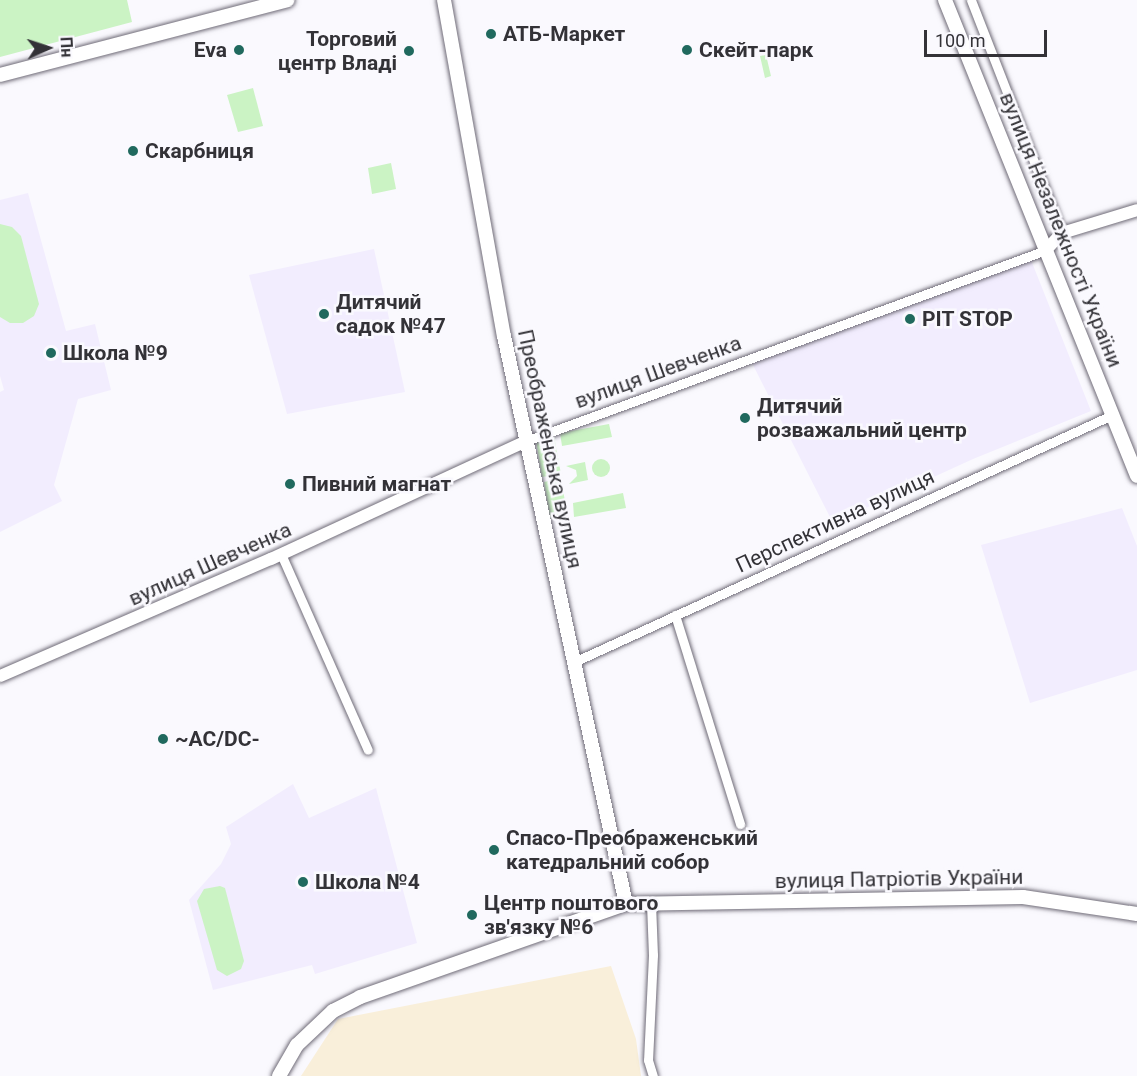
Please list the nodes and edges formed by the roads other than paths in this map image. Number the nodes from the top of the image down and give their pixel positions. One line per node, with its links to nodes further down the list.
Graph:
1 (287, 0): 5 (main road)
2 (444, 0): 10 (main road, Преображенська вулиця)
3 (945, 0): 8 (main road, вулиця Незалежності України)
4 (971, 0): 7 (street)
5 (0, 75)
6 (1137, 210): 7 (street, вулиця Шевченка)
7 (1062, 233): 8 (street, вулиця Шевченка)
8 (1046, 250): 9 (main road, вулиця Незалежності України); 10 (street, вулиця Шевченка)
9 (1112, 415): 11 (main road, вулиця Незалежності України); 13 (street, Перспективна вулиця)
10 (526, 441): 12 (street, вулиця Шевченка); 14 (main road, Преображенська вулиця)
11 (1137, 476)
12 (280, 554): 15 (street, вулиця Шевченка); 16 (street)
13 (675, 615): 14 (street, Перспективна вулиця); 17 (street)
14 (574, 662): 19 (main road, Преображенська вулиця)
15 (0, 676)
16 (368, 750)
17 (740, 824)
18 (651, 903): 19 (main road, вулиця Патріотів України); 20 (main road, вулиця Патріотів України); 22 (street)
19 (626, 904): 21 (main road, вулиця Патріотів України)
20 (1137, 914)
21 (279, 1076)
22 (653, 1076)

